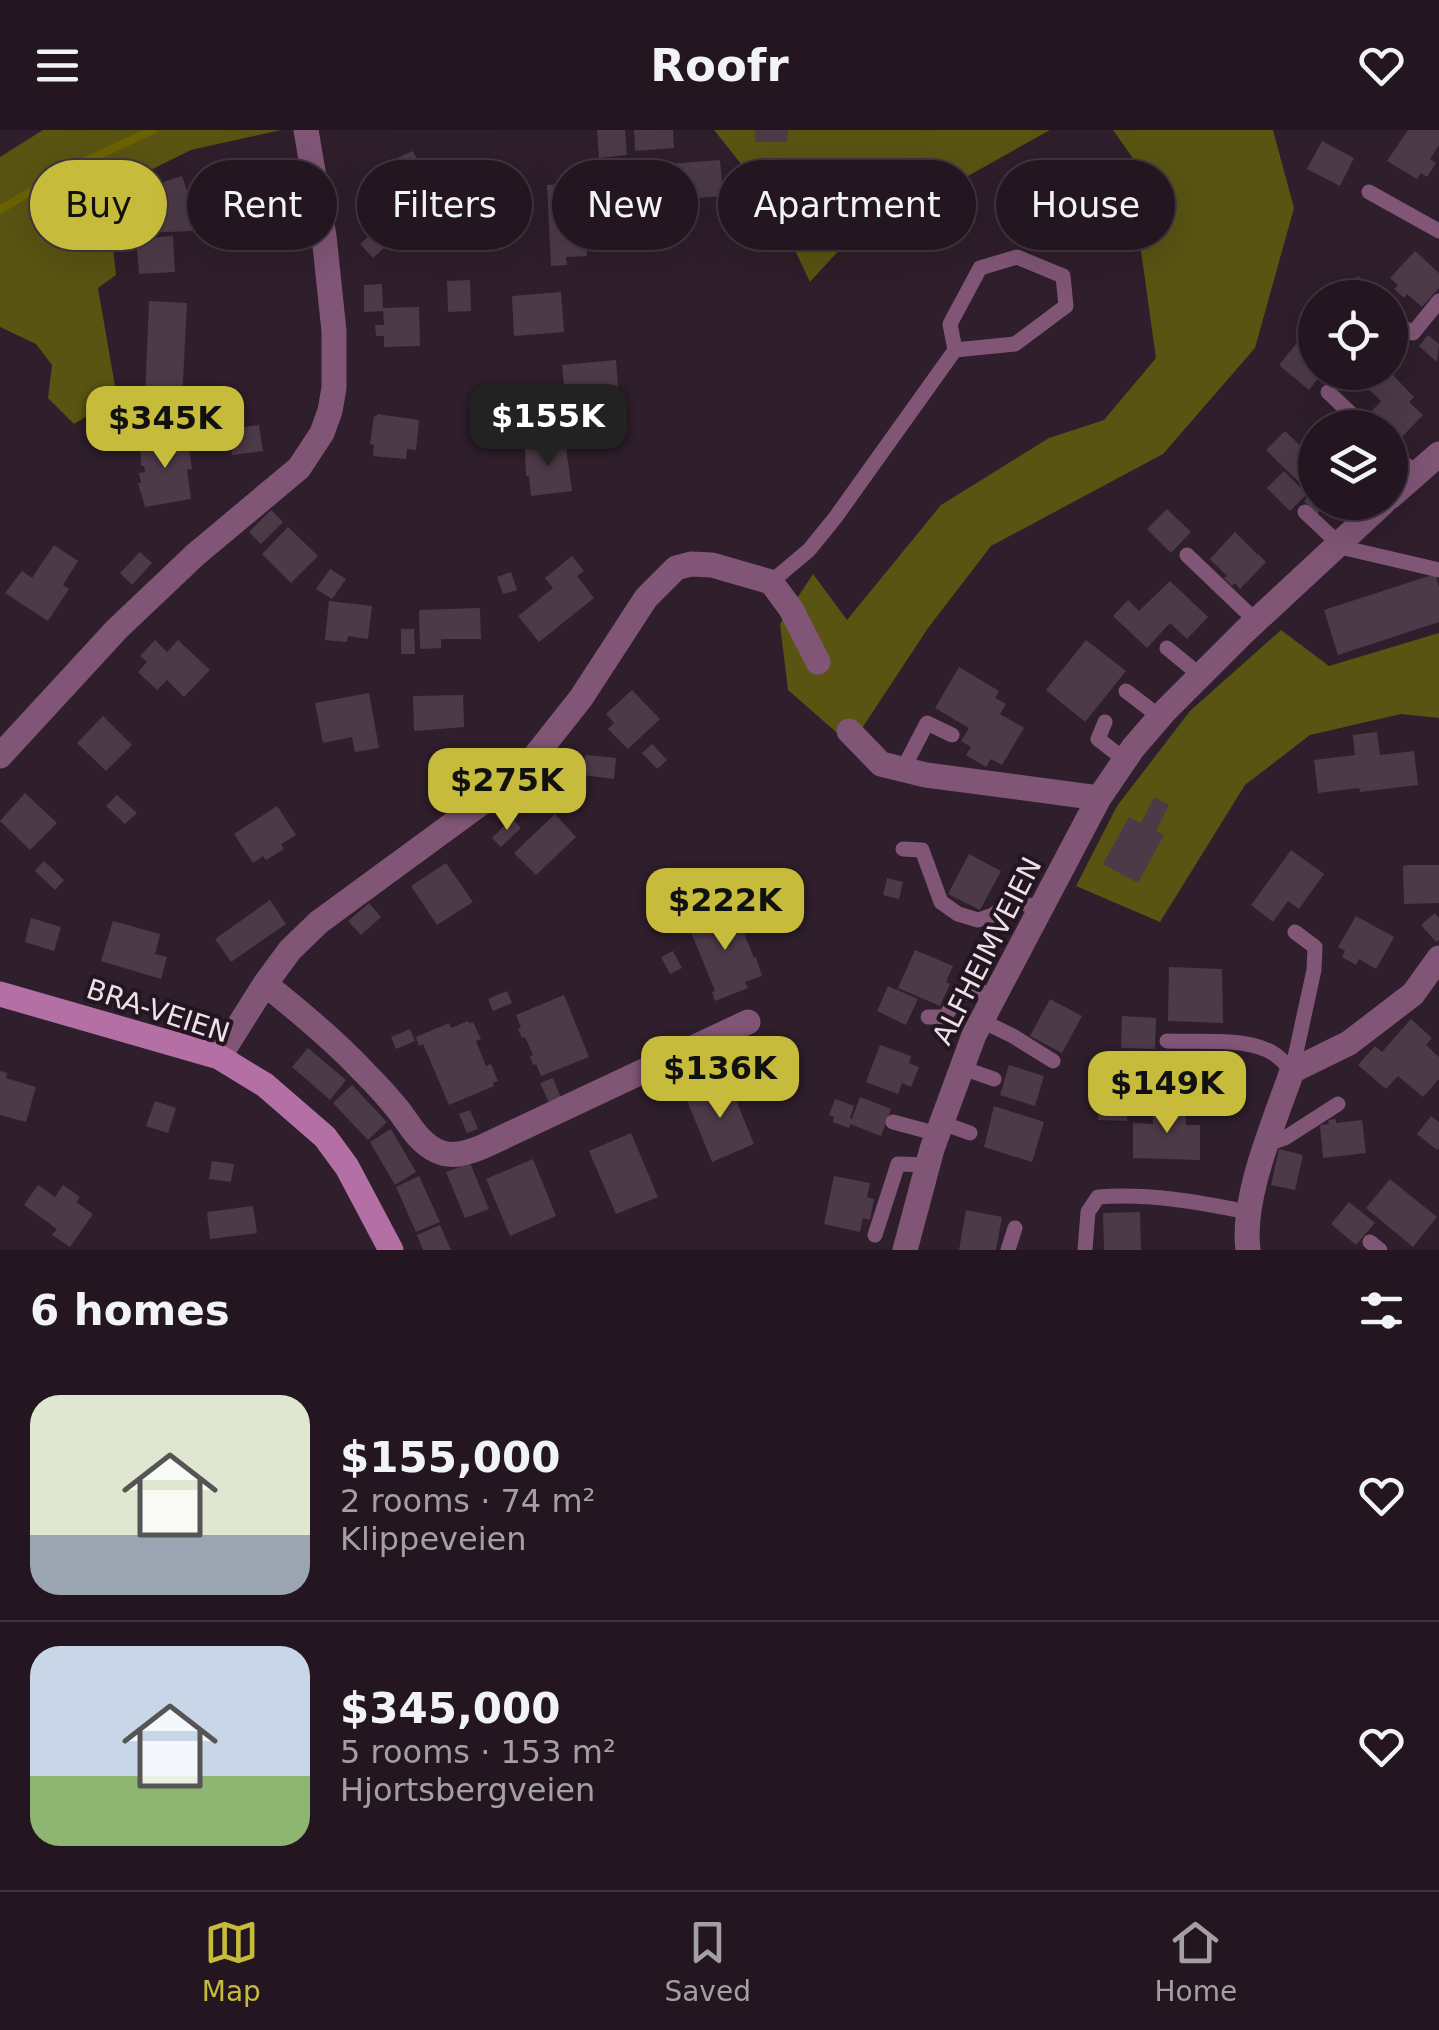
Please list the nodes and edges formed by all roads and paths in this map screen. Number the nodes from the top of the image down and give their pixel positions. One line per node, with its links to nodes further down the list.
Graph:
1 (306, 130): 29 (street)
2 (1369, 192): 3 (lane)
3 (1439, 230)
4 (1439, 301): 5 (lane)
5 (1408, 330)
6 (955, 350): 6 (lane); 18 (lane)
7 (1328, 392): 8 (lane)
8 (1347, 410)
9 (1439, 454): 11 (street)
10 (1408, 467): 11 (lane)
11 (1416, 474): 12 (street)
12 (1408, 481)
13 (1313, 520): 15 (lane)
14 (1364, 520): 15 (street, ALFHEIMVEIEN)
15 (1337, 544): 17 (lane); 19 (street, ALFHEIMVEIEN)
16 (1186, 555): 19 (lane)
17 (1439, 570)
18 (771, 582): 21 (street); 28 (street)
19 (1256, 621): 22 (street, ALFHEIMVEIEN)
20 (1168, 648): 22 (lane)
21 (818, 662)
22 (1201, 676): 24 (street, ALFHEIMVEIEN)
23 (1126, 690): 24 (lane)
24 (1160, 717): 30 (street, ALFHEIMVEIEN)
25 (1105, 722): 30 (lane)
26 (848, 730): 32 (street)
27 (952, 735): 32 (lane)
28 (542, 748): 31 (lane); 38 (street)
29 (0, 756)
30 (1125, 760): 33 (street, ALFHEIMVEIEN)
31 (578, 764)
32 (903, 770): 33 (street)
33 (1100, 798): 35 (street, ALFHEIMVEIEN)
34 (904, 849): 35 (lane)
35 (1041, 909): 40 (street, ALFHEIMVEIEN)
36 (1295, 932): 48 (lane)
37 (1439, 958): 48 (street)
38 (264, 984): 43 (street); 45 (street)
39 (0, 994): 45 (main road, BRA-VEIEN)
40 (994, 998): 41 (lane); 42 (street, ALFHEIMVEIEN)
41 (928, 1017)
42 (982, 1021): 46 (lane); 47 (street, ALFHEIMVEIEN)
43 (748, 1022)
44 (1167, 1041): 48 (lane)
45 (219, 1057): 59 (main road, BRA-VEIEN)
46 (1052, 1062)
47 (962, 1068): 49 (lane); 52 (street, ALFHEIMVEIEN)
48 (1292, 1071): 54 (street)
49 (994, 1079)
50 (1338, 1104): 54 (lane)
51 (893, 1122): 52 (lane)
52 (940, 1128): 53 (lane); 55 (street, ALFHEIMVEIEN)
53 (970, 1133)
54 (1267, 1144): 56 (street)
55 (928, 1165): 58 (lane); 60 (street, ALFHEIMVEIEN)
56 (1248, 1212): 62 (lane); 63 (street)
57 (1015, 1228): 61 (lane)
58 (875, 1235)
59 (391, 1250)
60 (904, 1250)
61 (1008, 1250)
62 (1085, 1250)
63 (1248, 1250)

